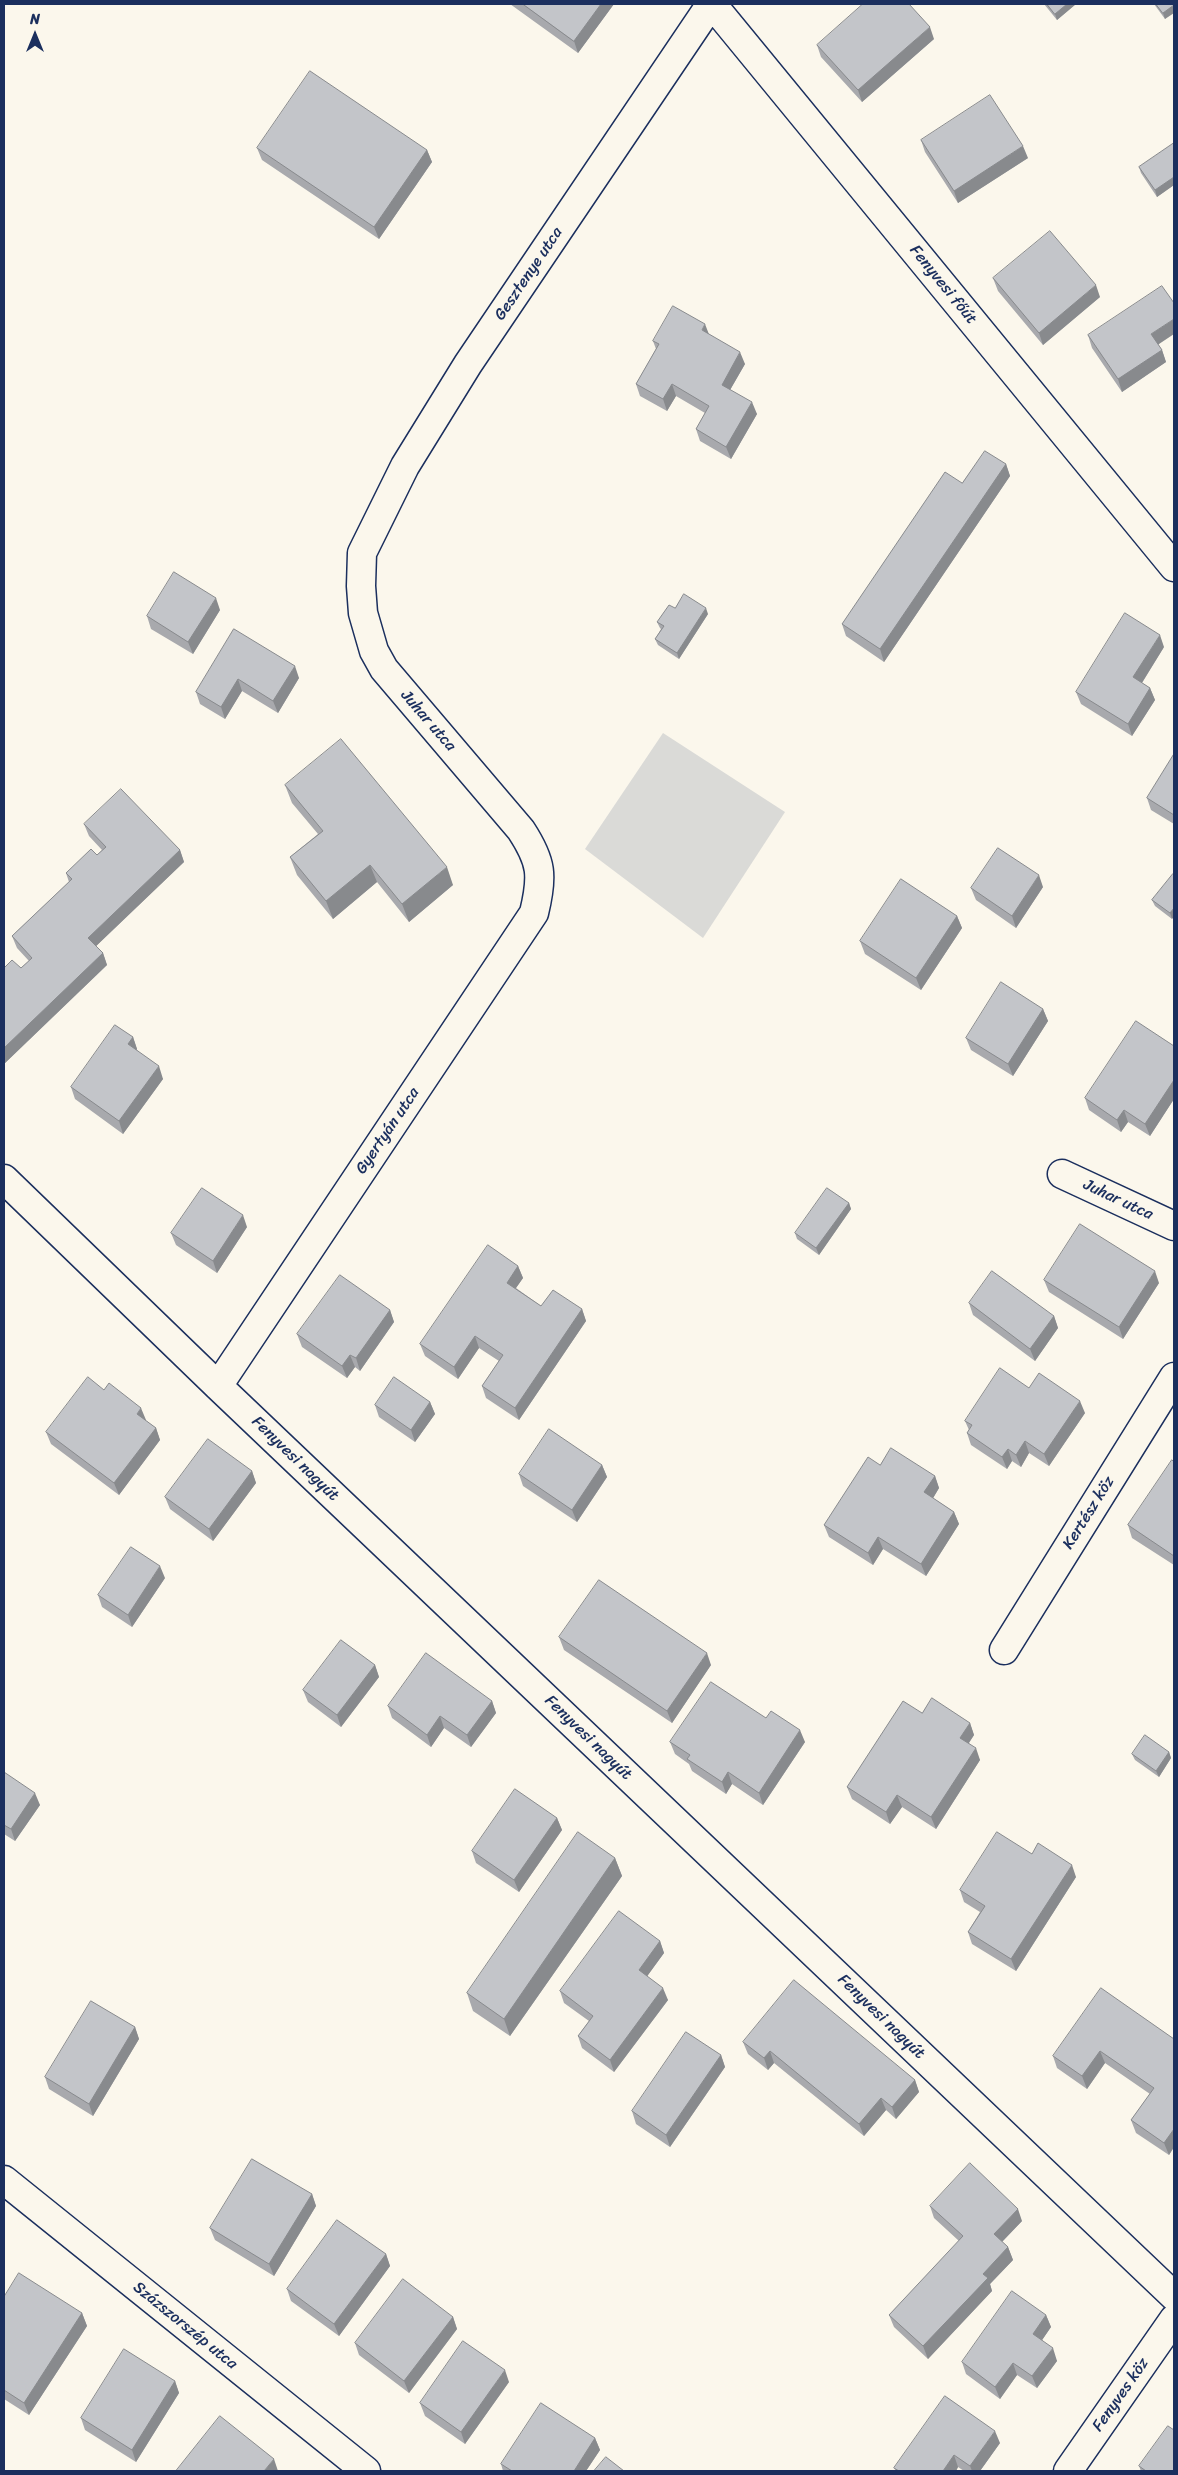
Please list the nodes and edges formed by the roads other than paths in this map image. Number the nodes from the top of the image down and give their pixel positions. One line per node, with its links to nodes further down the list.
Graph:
1 (711, 4): 2 (street, Gesztenye utca); 3 (street, Fenyvesi főút)
2 (362, 553): 4 (street, Juhar utca)
3 (1174, 567)
4 (540, 870): 9 (street, Gyertyán utca)
5 (1062, 1174): 7 (street, Juhar utca)
6 (4, 1179): 9 (street, Fenyvesi nagyút)
7 (1174, 1226)
8 (1174, 1377): 10 (street, Kertész köz)
9 (218, 1386): 12 (street, Fenyvesi nagyút)
10 (1004, 1650)
11 (4, 2180): 14 (street, Százszorszép utca)
12 (1174, 2296)
13 (1174, 2319): 15 (street, Fenyves köz)
14 (366, 2471)
15 (1068, 2471)

